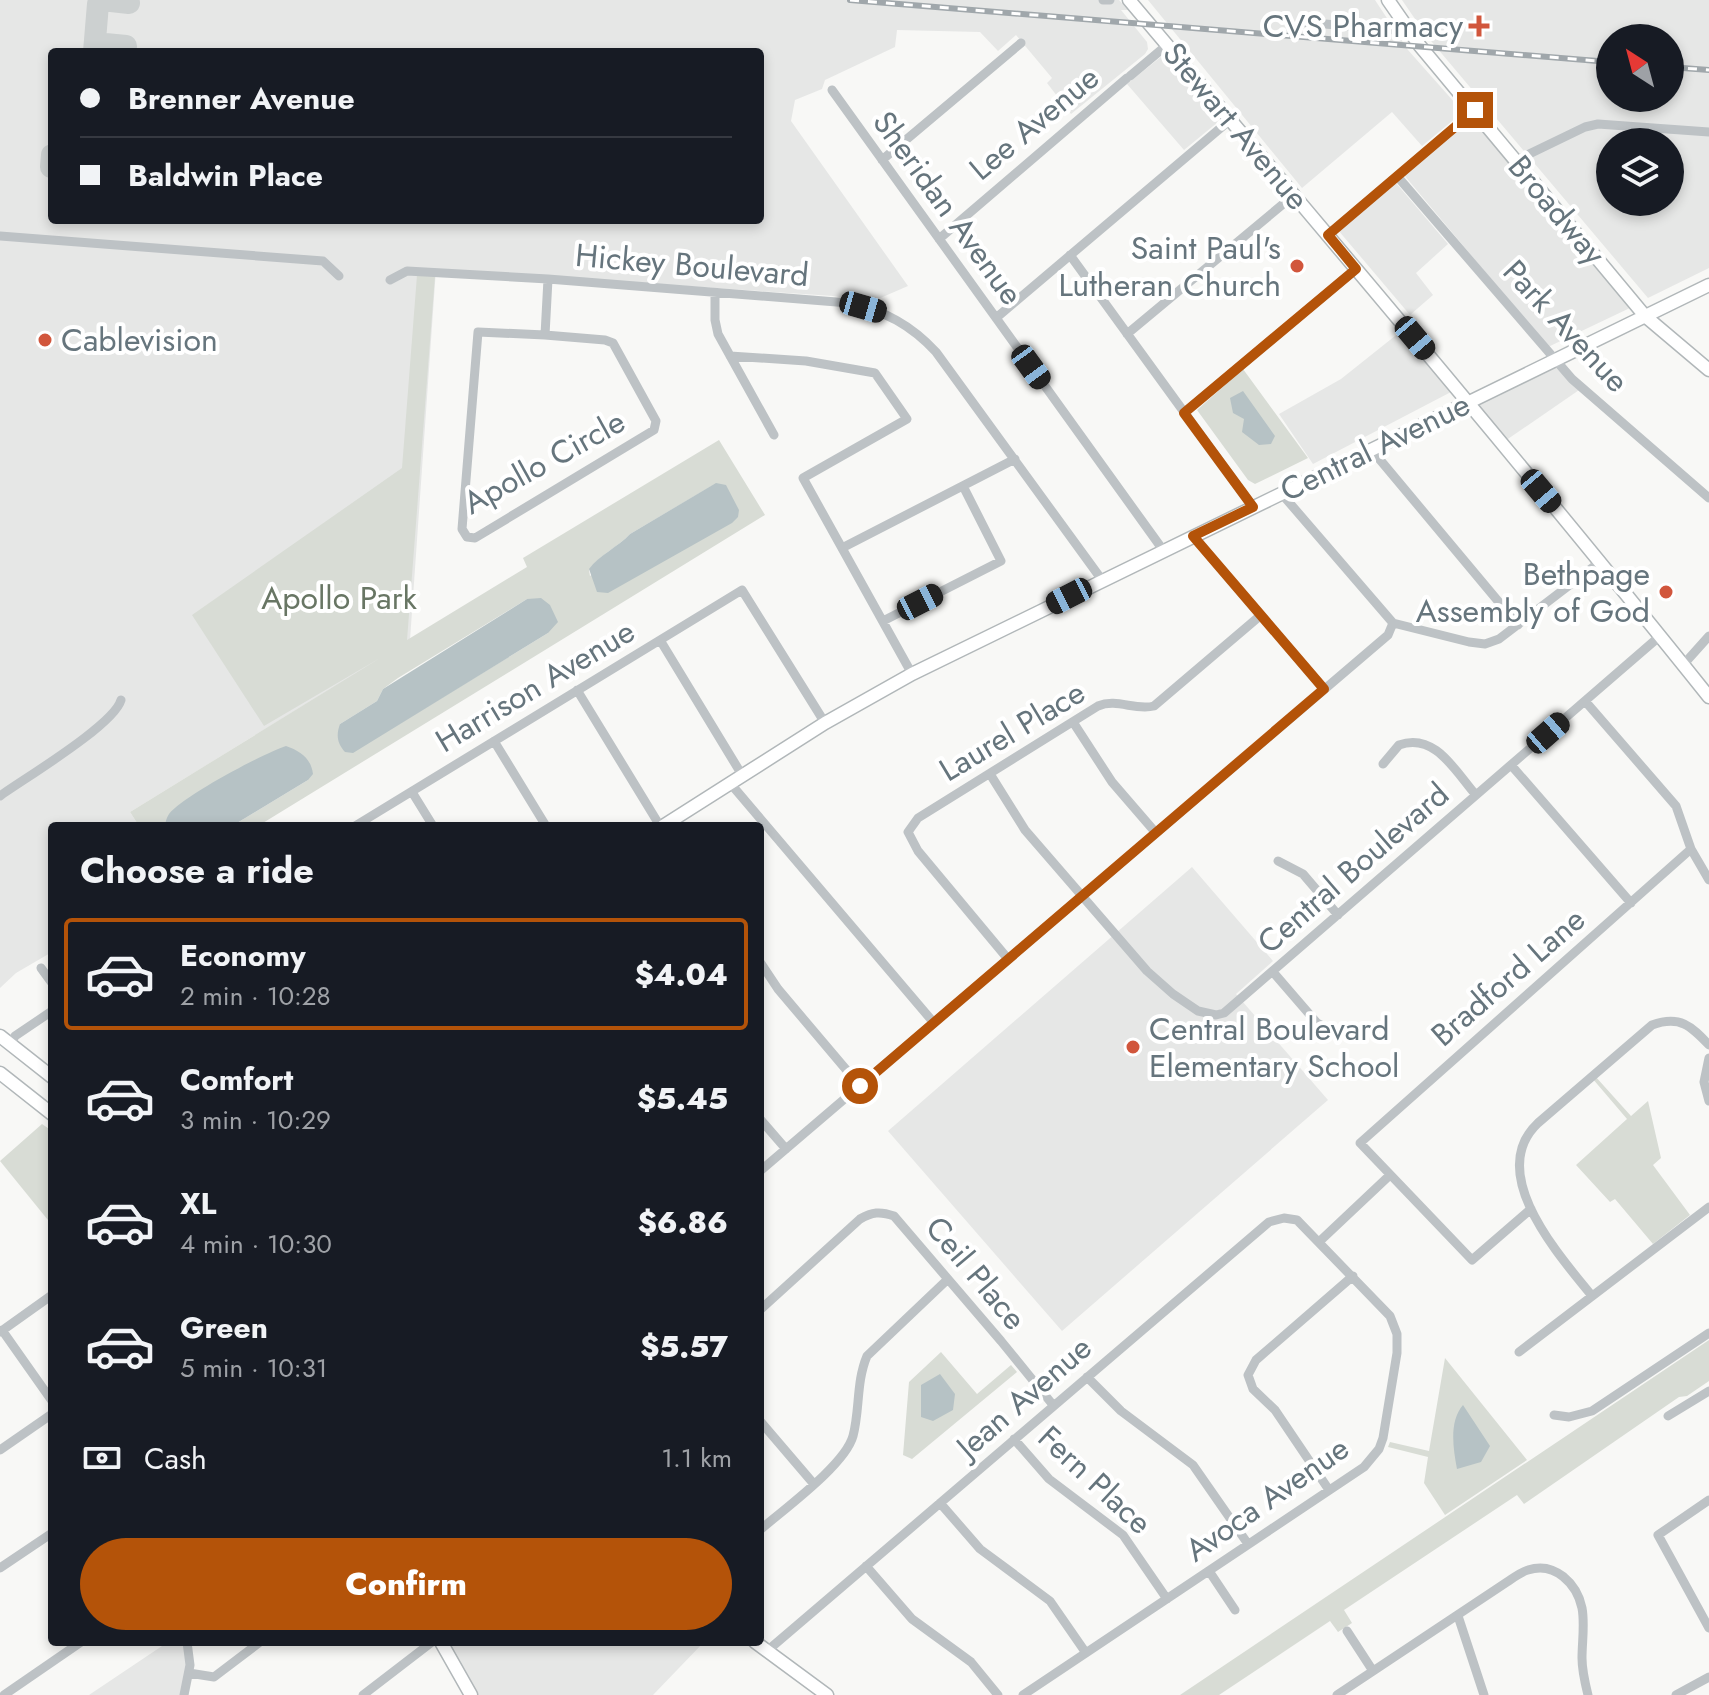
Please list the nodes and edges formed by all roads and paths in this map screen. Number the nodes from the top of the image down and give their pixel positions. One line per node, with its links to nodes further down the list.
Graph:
1 (1103, 0): 2 (street)
2 (1110, 0)
3 (1129, 0): 8 (main road, Stewart Avenue)
4 (1388, 0): 6 (main road, Broadway)
5 (1301, 22): 6 (street)
6 (1408, 31): 10 (main road, Broadway)
7 (1021, 43): 13 (street)
8 (1167, 45): 11 (main road, Stewart Avenue); 19 (street, Lee Avenue)
9 (832, 90): 13 (street, Sheridan Avenue)
10 (1475, 110): 14 (main road, Broadway); 15 (street)
11 (1230, 120): 16 (main road, Stewart Avenue); 20 (street)
12 (1709, 132): 14 (street)
13 (882, 160): 19 (street, Sheridan Avenue)
14 (1517, 160): 27 (main road, Broadway)
15 (1397, 176): 17 (street); 32 (street, Park Avenue)
16 (1294, 195): 17 (main road, Stewart Avenue); 29 (street)
17 (1328, 235): 21 (main road, Stewart Avenue)
18 (0, 236): 22 (street)
19 (939, 239): 28 (street, Sheridan Avenue)
20 (1070, 255): 28 (street); 29 (street)
21 (1356, 269): 34 (main road, Stewart Avenue); 35 (street)
22 (339, 276)
23 (548, 279): 24 (street, Hickey Boulevard); 26 (street, Hickey Boulevard); 30 (street)
24 (390, 280)
25 (1709, 285): 27 (main road, Central Avenue)
26 (715, 293): 31 (street); 38 (street, Hickey Boulevard)
27 (1645, 316): 32 (main road, Central Avenue); 33 (main road, Broadway)
28 (996, 318): 45 (street, Sheridan Avenue)
29 (1127, 334): 35 (street)
30 (545, 335): 30 (street, Apollo Circle)
31 (730, 356): 36 (street); 44 (street)
32 (1556, 359): 34 (main road, Central Avenue); 41 (street, Park Avenue)
33 (1709, 370)
34 (1468, 401): 37 (main road, Central Avenue); 46 (main road, Stewart Avenue)
35 (1184, 413): 42 (street)
36 (774, 435)
37 (1371, 449): 40 (main road, Central Avenue); 51 (street)
38 (1015, 459): 39 (street); 47 (street, Hickey Boulevard)
39 (963, 486): 44 (street); 49 (street)
40 (1281, 493): 42 (main road, Central Avenue); 50 (street)
41 (1709, 498)
42 (1253, 507): 43 (main road, Central Avenue)
43 (1193, 536): 45 (main road, Central Avenue); 48 (street)
44 (842, 548): 49 (street)
45 (1163, 550): 47 (main road, Central Avenue)
46 (1601, 561): 51 (street); 52 (main road, Stewart Avenue)
47 (1102, 580): 56 (main road, Central Avenue)
48 (1261, 615): 57 (street); 62 (street, Laurel Place)
49 (883, 621): 56 (street)
50 (1393, 623): 51 (street); 57 (street)
51 (1518, 625)
52 (1660, 636): 55 (main road, Stewart Avenue); 61 (street, Central Boulevard)
53 (1709, 636): 55 (street)
54 (660, 640): 58 (street, Harrison Avenue); 63 (street, Harrison Avenue); 67 (street)
55 (1683, 665): 59 (main road, Stewart Avenue)
56 (912, 674): 63 (main road, Central Avenue)
57 (1324, 689): 80 (street)
58 (577, 690): 64 (street, Harrison Avenue); 76 (street)
59 (1709, 697)
60 (121, 700): 72 (street)
61 (1585, 701): 66 (street, Central Boulevard); 81 (street)
62 (1073, 722): 68 (street, Laurel Place); 80 (street)
63 (825, 723): 67 (main road)
64 (494, 741): 70 (street, Harrison Avenue); 75 (street)
65 (1383, 764): 71 (street)
66 (1511, 765): 71 (street, Central Boulevard); 85 (street)
67 (739, 771): 69 (main road)
68 (990, 774): 84 (street, Central Boulevard); 87 (street, Laurel Place)
69 (730, 783): 77 (main road); 78 (street)
70 (412, 792): 73 (street, Harrison Avenue); 74 (street)
71 (1476, 795): 86 (street, Central Boulevard)
72 (0, 796)
73 (362, 822)
74 (431, 822)
75 (544, 822)
76 (659, 822)
77 (667, 822)
78 (763, 822)
79 (764, 823): 93 (street)
80 (1156, 833): 84 (street)
81 (1691, 849): 83 (street); 85 (street, Bradford Lane)
82 (1278, 861): 86 (street)
83 (1709, 880)
84 (1082, 896): 87 (street); 90 (street, Central Boulevard)
85 (1631, 903): 107 (street, Bradford Lane)
86 (1338, 915): 90 (street, Central Boulevard)
87 (1008, 959): 93 (street)
88 (41, 968): 91 (street)
89 (764, 968): 101 (street)
90 (1273, 972): 94 (street)
91 (48, 978)
92 (48, 1014): 96 (street)
93 (934, 1023): 101 (street)
94 (1335, 1032)
95 (0, 1036): 96 (main road)
96 (11, 1044): 99 (main road)
97 (1709, 1045): 109 (street)
98 (1709, 1058): 102 (street)
99 (48, 1074)
100 (3, 1080): 103 (main road)
101 (860, 1086): 105 (street)
102 (1709, 1101)
103 (48, 1111)
104 (764, 1124): 105 (street)
105 (786, 1149): 106 (street)
106 (764, 1168)
107 (1390, 1175): 109 (street); 110 (street)
108 (1709, 1207): 113 (street)
109 (1531, 1209): 113 (street)
110 (1320, 1241): 111 (street, Avoca Avenue); 119 (street, Jean Avenue)
111 (1353, 1276): 130 (street, Avoca Avenue); 130 (street)
112 (948, 1279): 115 (street, Ceil Place); 122 (street, Ceil Place); 129 (street)
113 (1592, 1296): 118 (street)
114 (48, 1298): 116 (street)
115 (764, 1306)
116 (1, 1331): 121 (street)
117 (1709, 1333): 123 (street)
118 (1519, 1352)
119 (1087, 1377): 122 (street, Jean Avenue); 135 (street)
120 (1709, 1391): 124 (street)
121 (48, 1396)
122 (1053, 1405): 127 (street, Jean Avenue)
123 (1554, 1415)
124 (1668, 1416)
125 (48, 1417): 128 (street)
126 (764, 1426): 129 (street)
127 (1014, 1439): 132 (street, Jean Avenue); 139 (street, Fern Place)
128 (0, 1450)
129 (813, 1483): 133 (street)
130 (1329, 1490): 135 (street, Avoca Avenue)
131 (1709, 1500): 142 (street)
132 (940, 1503): 136 (street, Jean Avenue); 151 (street)
133 (764, 1526)
134 (48, 1536): 137 (street)
135 (1248, 1544): 138 (street, Avoca Avenue)
136 (866, 1566): 150 (street, Jean Avenue); 160 (street)
137 (0, 1568)
138 (1209, 1571): 139 (street, Avoca Avenue); 140 (street)
139 (1167, 1599): 151 (street, Avoca Avenue)
140 (1235, 1610)
141 (1458, 1616): 152 (street); 163 (street); 164 (street)
142 (1709, 1628)
143 (1347, 1631): 152 (street)
144 (75, 1646): 155 (street)
145 (187, 1646): 153 (street)
146 (255, 1646): 153 (street)
147 (427, 1646): 157 (street)
148 (443, 1646): 158 (main road)
149 (760, 1646): 150 (main road)
150 (767, 1651): 159 (main road)
151 (1086, 1653): 161 (street, Avoca Avenue)
152 (1373, 1671): 162 (street)
153 (189, 1673): 156 (street)
154 (1709, 1677): 165 (street)
155 (4, 1695)
156 (184, 1695)
157 (363, 1695)
158 (471, 1695)
159 (827, 1695)
160 (998, 1695)
161 (1023, 1695)
162 (1337, 1695)
163 (1484, 1695)
164 (1588, 1695)
165 (1676, 1695)

